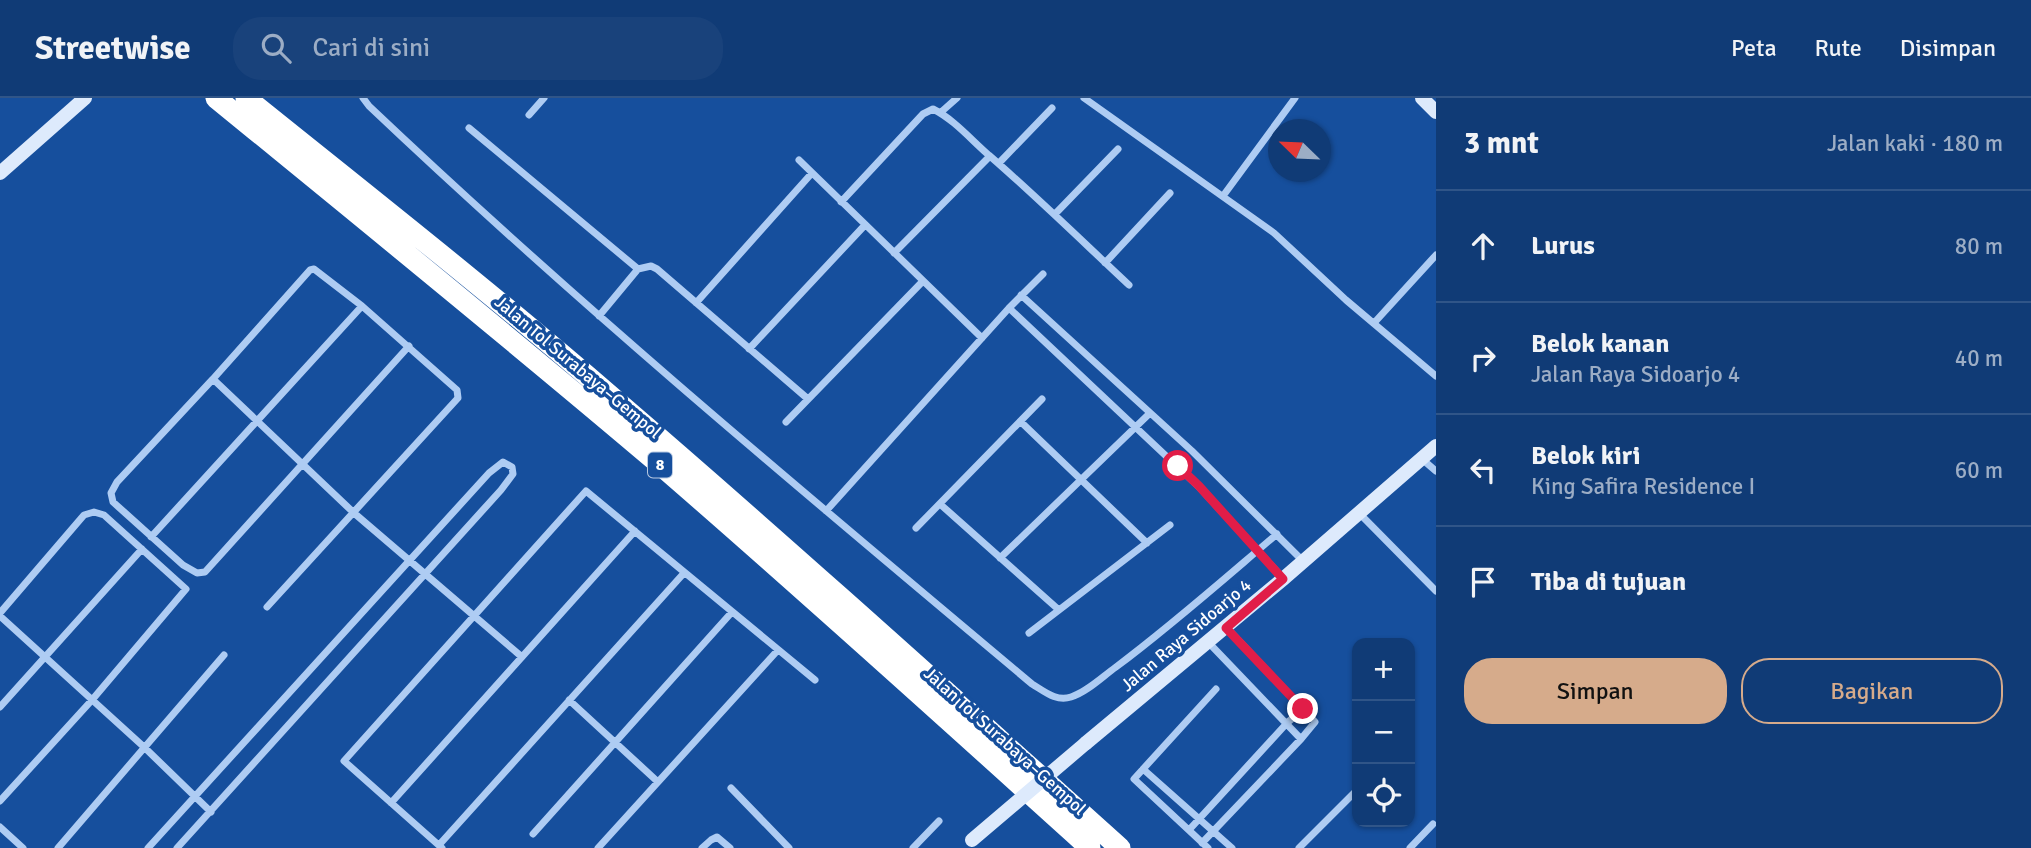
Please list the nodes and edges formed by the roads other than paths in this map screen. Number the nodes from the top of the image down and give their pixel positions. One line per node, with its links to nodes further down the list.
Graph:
1 (85, 98): 19 (street)
2 (216, 98): 124 (highway, Jalan Tol Surabaya–Gempol / 8)
3 (246, 98): 125 (highway, Jalan Tol Surabaya–Gempol / 8)
4 (363, 98): 37 (street)
5 (544, 98): 13 (street)
6 (957, 98): 12 (street)
7 (1085, 98): 22 (street)
8 (1295, 98): 22 (street)
9 (1422, 98): 11 (street)
10 (1052, 108): 18 (street)
11 (1436, 112)
12 (940, 113): 16 (street); 23 (street)
13 (529, 115)
14 (469, 128): 29 (street)
15 (1118, 149): 24 (street)
16 (990, 156): 18 (street); 26 (street)
17 (799, 160): 20 (street)
18 (999, 163): 24 (street)
19 (0, 173)
20 (812, 173): 23 (street); 34 (street)
21 (1170, 193): 28 (street)
22 (1223, 196): 38 (street)
23 (841, 202): 25 (street)
24 (1055, 214): 28 (street)
25 (865, 225): 26 (street); 41 (street)
26 (894, 253): 31 (street)
27 (1436, 255): 38 (street)
28 (1105, 263): 32 (street)
29 (638, 269): 34 (street); 37 (street)
30 (1043, 274): 33 (street)
31 (923, 281): 39 (street); 44 (street)
32 (1129, 285)
33 (1021, 295): 36 (street); 46 (street)
34 (696, 303): 41 (street)
35 (362, 306): 40 (street); 43 (street); 47 (street)
36 (1009, 308): 39 (street); 50 (street)
37 (599, 316): 57 (street)
38 (1374, 323): 42 (street)
39 (982, 338): 57 (street)
40 (409, 346): 53 (street); 58 (street)
41 (749, 349): 44 (street)
42 (1436, 376)
43 (213, 379): 47 (street); 64 (street)
44 (808, 399): 48 (street)
45 (1042, 399): 49 (street)
46 (1149, 414): 50 (street); 63 (street)
47 (257, 421): 53 (street); 64 (street)
48 (786, 422)
49 (1020, 422): 55 (street); 56 (street)
50 (1136, 428): 55 (street); 67 (street)
51 (1436, 446): 52 (street, Jalan Raya Sidoarjo 4)
52 (1422, 459): 54 (street); 59 (street, Jalan Raya Sidoarjo 4)
53 (302, 463): 58 (street); 64 (street)
54 (1436, 471)
55 (1080, 480): 65 (street); 68 (street)
56 (940, 504): 61 (street); 68 (street)
57 (826, 511): 67 (street)
58 (354, 513): 69 (street); 75 (street)
59 (1359, 513): 70 (street, Jalan Raya Sidoarjo 4); 74 (street)
60 (1170, 525): 65 (street)
61 (916, 528)
62 (635, 531): 71 (street); 79 (street); 86 (street)
63 (1277, 534): 67 (street); 70 (street)
64 (151, 537)
65 (1147, 543): 76 (street)
66 (142, 549): 78 (street); 85 (street); 89 (street)
67 (1257, 551): 73 (street)
68 (1000, 558): 76 (street)
69 (408, 560): 72 (street); 72 (street); 101 (street)
70 (1303, 561): 73 (street, Jalan Raya Sidoarjo 4)
71 (684, 573): 77 (street); 90 (street)
72 (425, 574): 79 (street); 104 (street)
73 (1283, 579): 80 (street, Jalan Raya Sidoarjo 4)
74 (1436, 591)
75 (267, 607)
76 (1059, 610): 81 (street)
77 (732, 612): 83 (street); 95 (street)
78 (0, 614): 85 (street)
79 (474, 616): 86 (street); 103 (street)
80 (1226, 628): 82 (street, Jalan Raya Sidoarjo 4); 92 (street)
81 (1030, 632)
82 (1207, 642): 93 (street); 112 (street, Jalan Raya Sidoarjo 4, bridge)
83 (778, 650): 87 (street); 98 (street)
84 (224, 655): 96 (street)
85 (45, 657): 89 (street); 91 (street)
86 (522, 657): 103 (street)
87 (815, 680)
88 (1216, 689): 97 (street)
89 (92, 700): 96 (street); 102 (street)
90 (569, 700): 95 (street); 114 (street)
91 (0, 707)
92 (1303, 709): 93 (street); 94 (street)
93 (1287, 723): 94 (street); 105 (street)
94 (1301, 739): 110 (street)
95 (615, 742): 98 (street); 111 (street)
96 (144, 747): 101 (street); 116 (street)
97 (1143, 769): 105 (street); 109 (street)
98 (658, 782): 119 (street)
99 (732, 788): 122 (street)
100 (1352, 795): 127 (street)
101 (196, 796): 104 (street); 117 (street)
102 (0, 801)
103 (391, 803): 114 (street)
104 (211, 812): 118 (street)
105 (1199, 819): 109 (street); 110 (street)
106 (939, 821): 123 (street)
107 (1433, 824): 128 (street)
108 (0, 827): 115 (street)
109 (1189, 830): 113 (street)
110 (1213, 831): 113 (street); 126 (street)
111 (533, 834)
112 (968, 844)
113 (1205, 845)
114 (440, 846)
115 (23, 848)
116 (58, 848)
117 (148, 848)
118 (177, 848)
119 (598, 848)
120 (702, 848): 121 (street)
121 (730, 848)
122 (789, 848)
123 (913, 848)
124 (1090, 848)
125 (1120, 848)
126 (1232, 848)
127 (1299, 848)
128 (1410, 848)

